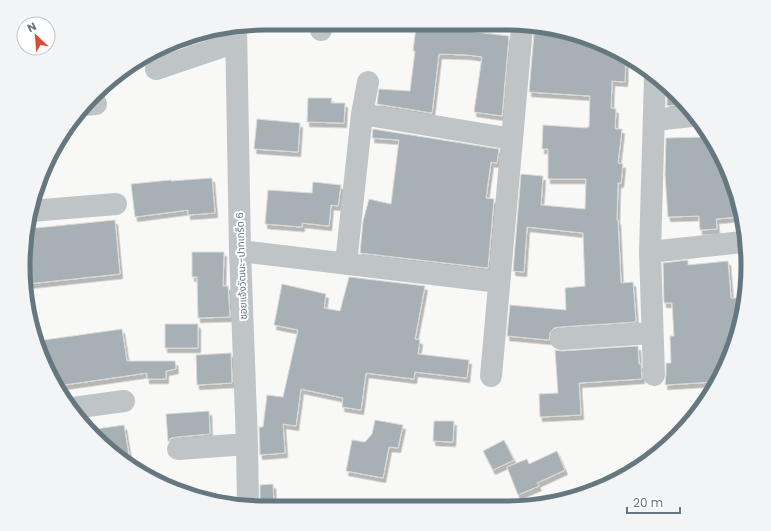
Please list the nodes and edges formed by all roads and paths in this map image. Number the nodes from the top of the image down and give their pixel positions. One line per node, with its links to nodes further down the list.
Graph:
1 (522, 31): 9 (street)
2 (236, 34): 3 (street); 13 (street, ซอยแจ้งวัฒนะ-ปากเกร็ด 6)
3 (156, 69)
4 (368, 82): 6 (street)
5 (655, 83): 8 (street)
6 (362, 114): 9 (street); 15 (street)
7 (688, 116): 8 (street)
8 (654, 120): 14 (street)
9 (512, 139): 16 (street)
10 (116, 204): 11 (street)
11 (37, 211)
12 (739, 242): 14 (street)
13 (240, 251): 15 (street); 23 (street, ซอยแจ้งวัฒนะ-ปากเกร็ด 6)
14 (650, 252): 17 (street)
15 (346, 263): 16 (street)
16 (499, 282): 20 (street)
17 (652, 333): 18 (street); 19 (street)
18 (561, 339)
19 (654, 375)
20 (491, 376)
21 (124, 402): 22 (street)
22 (78, 407)
23 (247, 444): 24 (street); 25 (street, ซอยแจ้งวัฒนะ-ปากเกร็ด 6)
24 (178, 449)
25 (248, 500)

